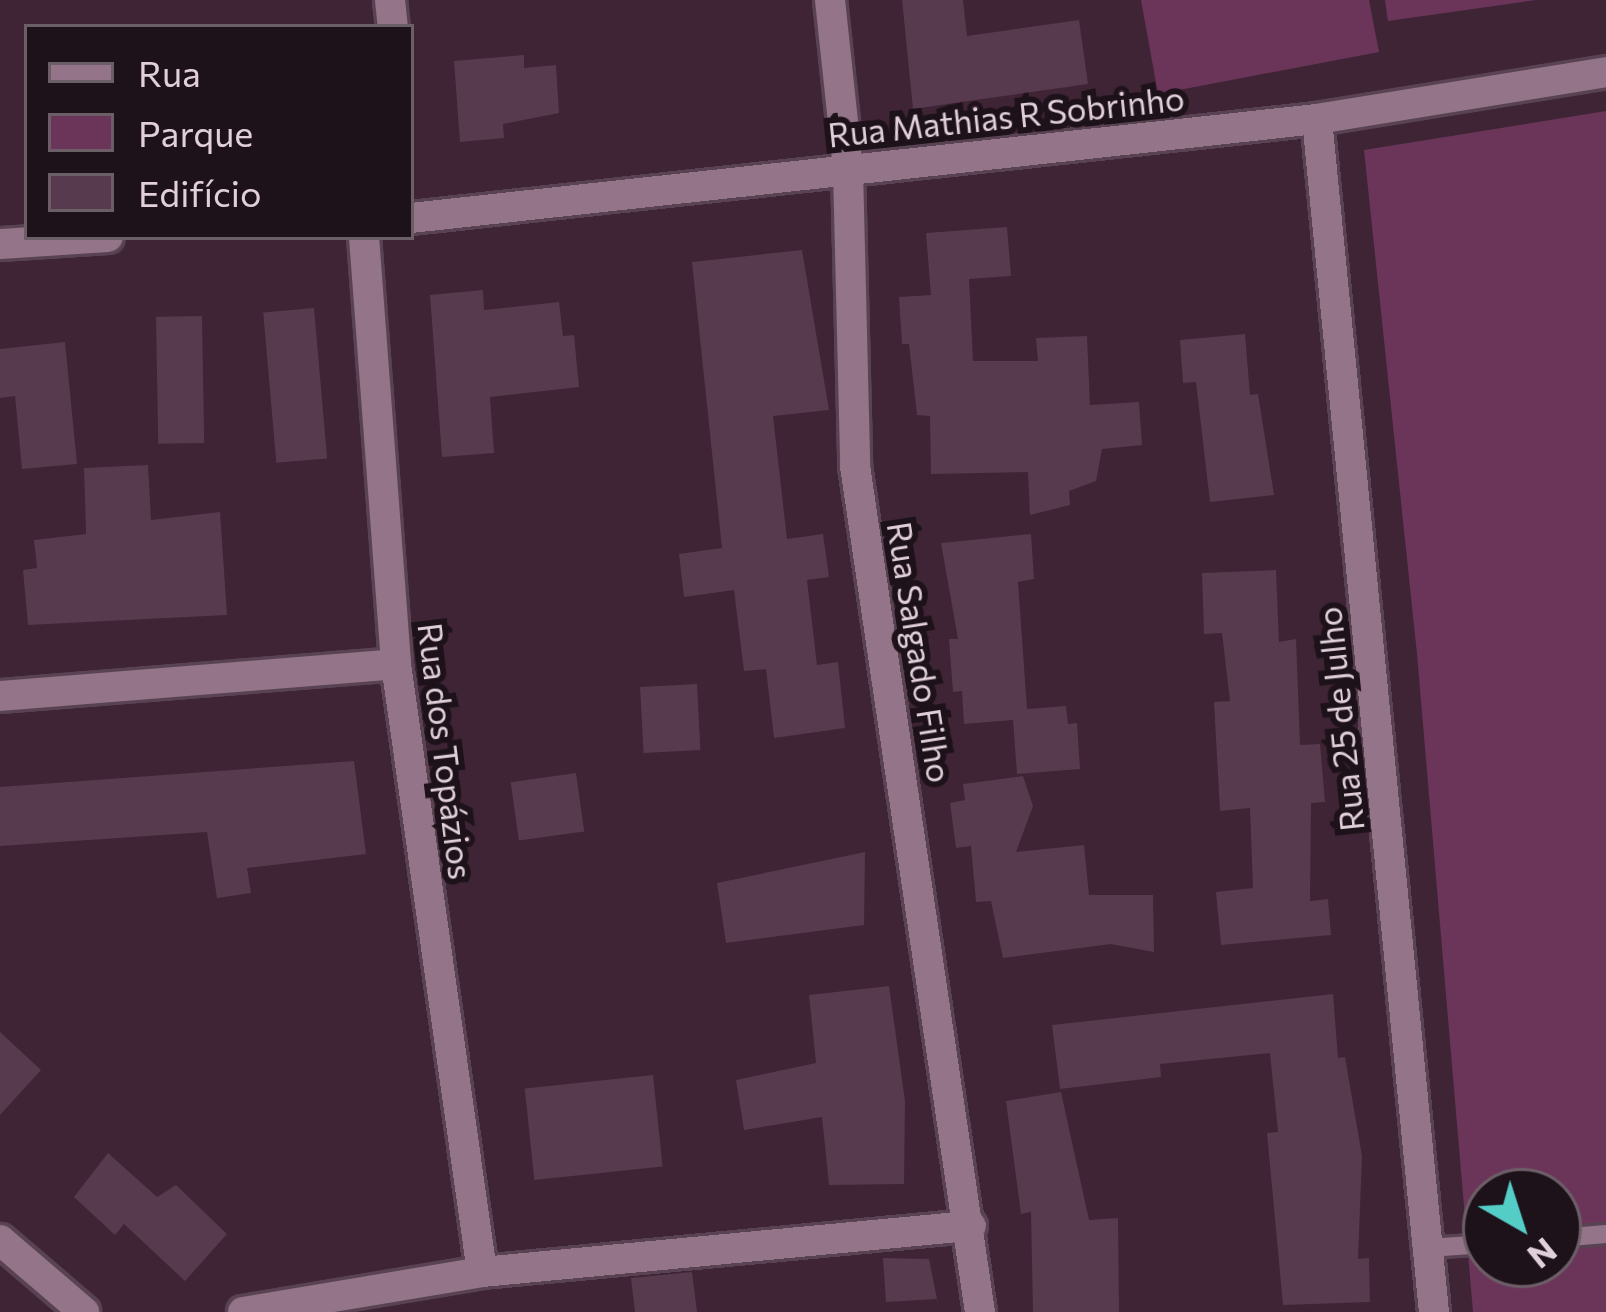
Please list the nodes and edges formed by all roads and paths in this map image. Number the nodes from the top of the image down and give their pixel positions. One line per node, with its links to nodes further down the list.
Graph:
1 (830, 0): 4 (street, Rua Salgado Filho)
2 (1606, 73): 3 (street, Rua Mathias R Sobrinho)
3 (1317, 119): 4 (street, Rua Mathias R Sobrinho); 14 (street, Rua 25 de Julho)
4 (848, 170): 5 (street, Rua Mathias R Sobrinho); 11 (street, Rua Salgado Filho)
5 (414, 215)
6 (62, 240): 8 (street)
7 (364, 240): 9 (street, Rua dos Topázios)
8 (0, 244)
9 (396, 664): 10 (street); 15 (street, Rua dos Topázios)
10 (0, 695)
11 (971, 1226): 15 (street); 18 (street, Rua Salgado Filho)
12 (0, 1240): 16 (street)
13 (1462, 1246): 14 (lane)
14 (1428, 1248): 19 (street, Rua 25 de Julho)
15 (482, 1272): 17 (street)
16 (83, 1312)
17 (243, 1312)
18 (980, 1312)
19 (1434, 1312)

